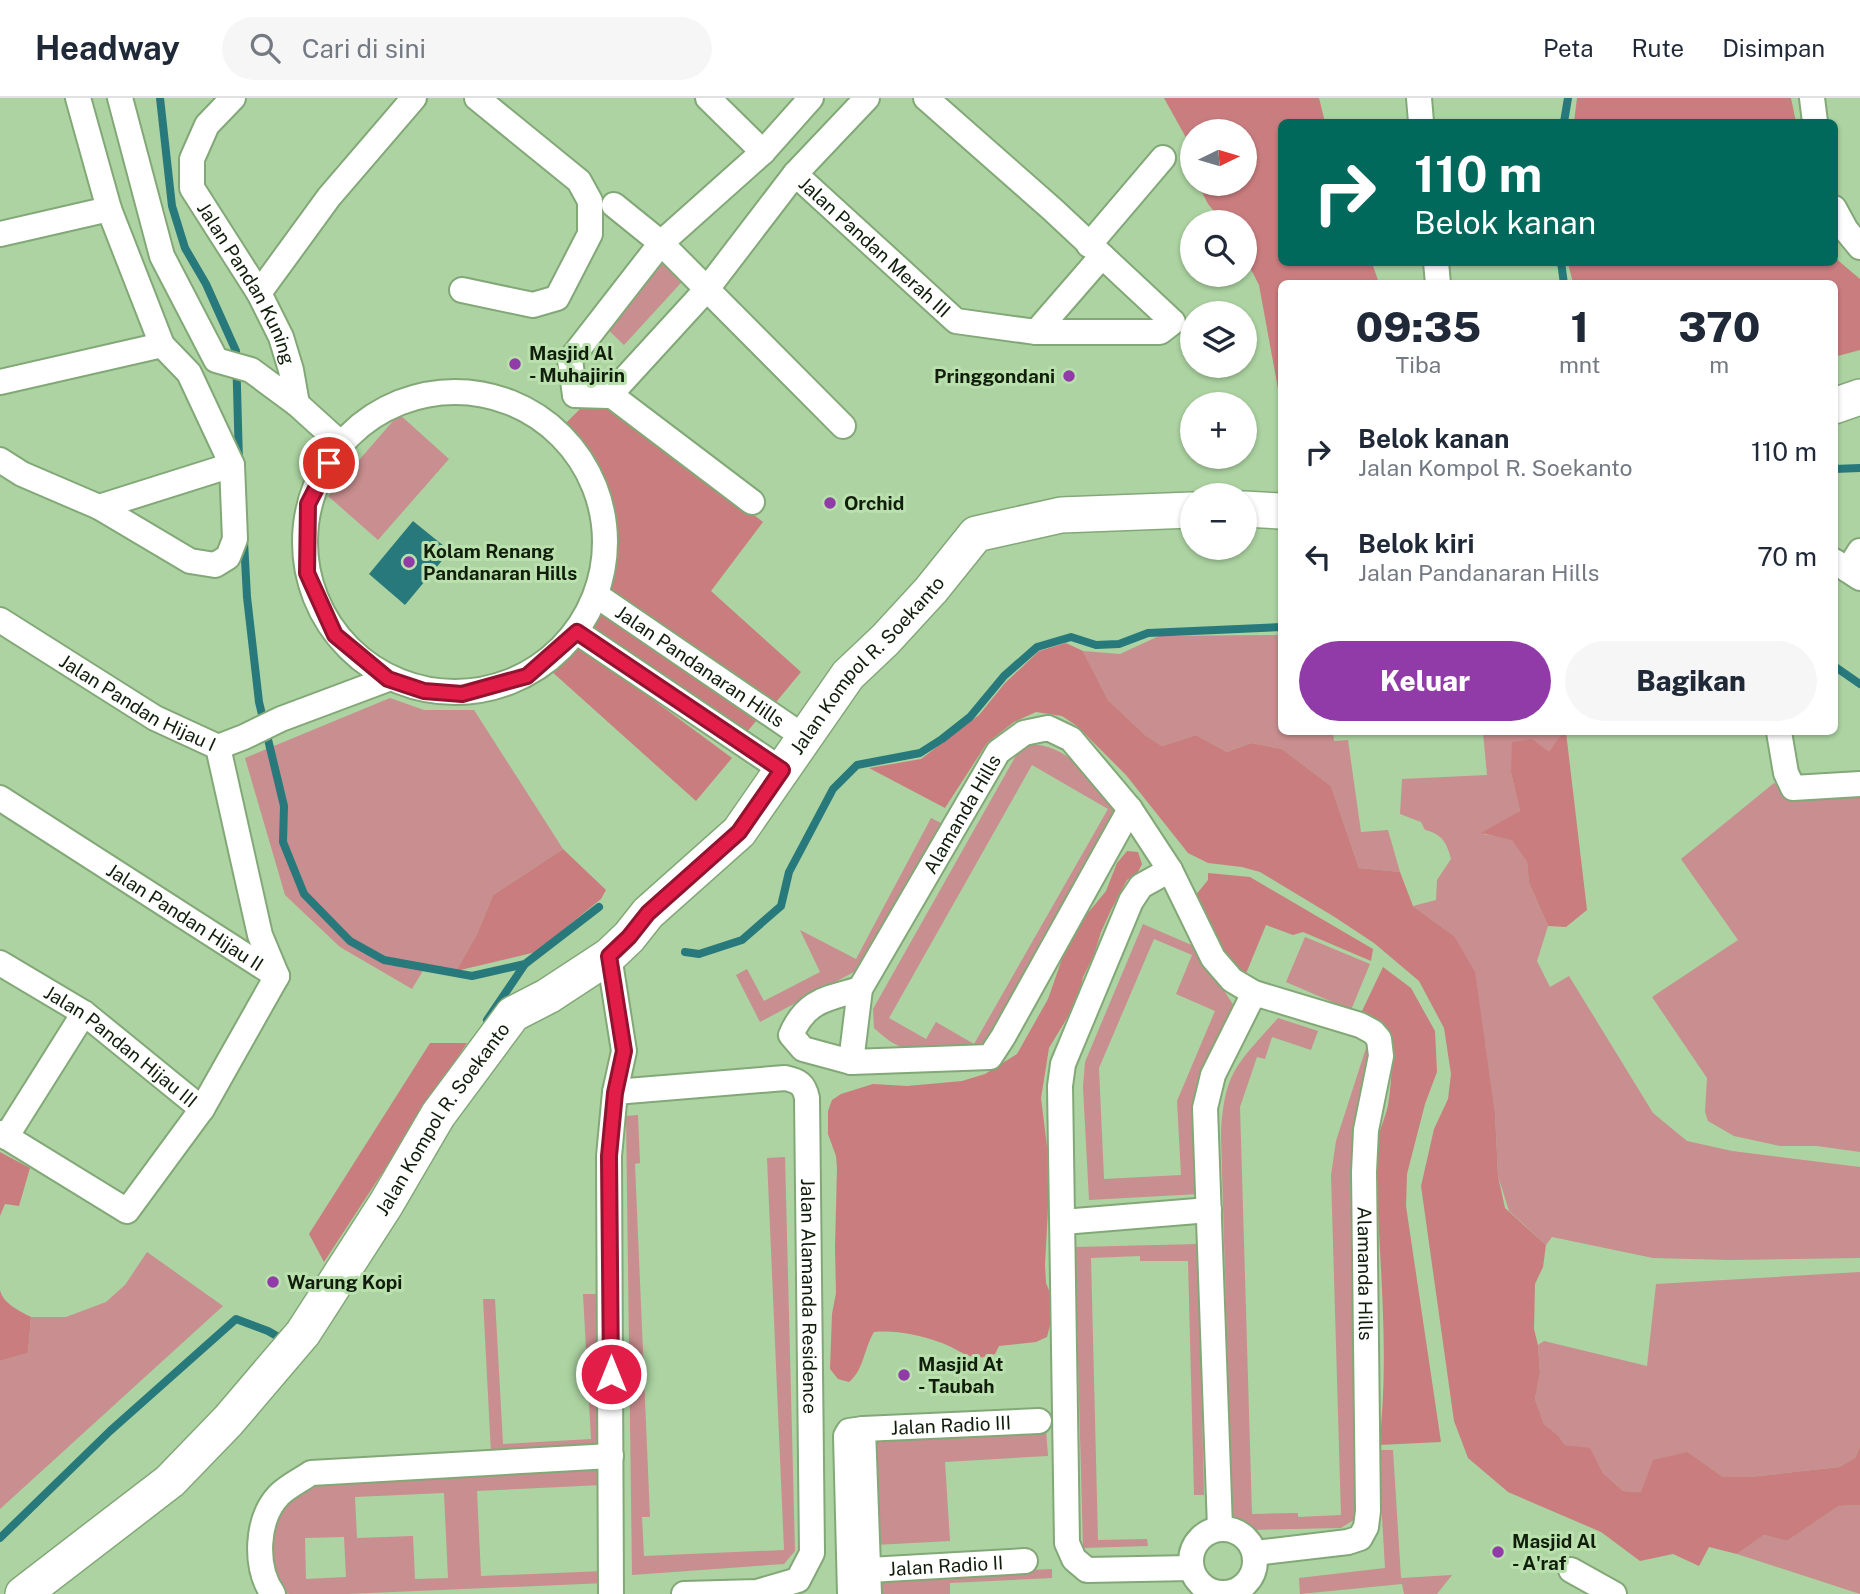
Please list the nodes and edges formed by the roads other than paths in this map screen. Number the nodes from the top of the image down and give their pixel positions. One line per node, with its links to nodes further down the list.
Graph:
1 (78, 98): 18 (street)
2 (121, 98): 34 (street)
3 (233, 98): 26 (street, Jalan Pandan Kuning)
4 (414, 98): 26 (street)
5 (477, 98): 25 (street)
6 (708, 98): 14 (street)
7 (811, 98): 14 (street)
8 (867, 98): 16 (street)
9 (926, 98): 23 (street)
10 (1419, 98): 12 (street)
11 (1812, 98): 13 (street)
12 (1422, 119)
13 (1815, 119)
14 (763, 152): 21 (street)
15 (1163, 158): 23 (street)
16 (795, 174): 24 (street); 27 (street, Jalan Pandan Merah III)
17 (614, 205): 21 (street)
18 (109, 209): 20 (street); 28 (street)
19 (1838, 215): 22 (street)
20 (0, 234)
21 (661, 243): 24 (street); 29 (street)
22 (1860, 247)
23 (1096, 251): 27 (street); 27 (street)
24 (707, 289): 32 (street); 36 (street)
25 (462, 290)
26 (259, 293): 34 (street, Jalan Pandan Kuning)
27 (1036, 332)
28 (162, 345): 30 (street); 40 (street)
29 (570, 360): 31 (street); 32 (street)
30 (0, 382)
31 (575, 395): 32 (street); 37 (street)
32 (609, 396): 41 (street)
33 (1860, 397): 35 (main road)
34 (297, 404): 38 (street)
35 (1838, 405)
36 (843, 426)
37 (554, 428): 38 (street, Jalan Pandanaran Hills); 46 (street, Jalan Pandanaran Hills)
38 (340, 443): 49 (street, Jalan Pandanaran Hills)
39 (0, 460): 42 (street)
40 (232, 465): 42 (street); 42 (street)
41 (752, 502)
42 (99, 507)
43 (1180, 510): 51 (main road, Jalan Kompol R. Soekanto)
44 (1257, 510): 45 (main road)
45 (1278, 511)
46 (596, 595): 48 (street, Jalan Pandanaran Hills); 51 (street, Jalan Pandanaran Hills)
47 (0, 620): 52 (street, Jalan Pandan Hijau I)
48 (577, 632): 49 (street, Jalan Pandanaran Hills); 53 (street, Jalan Pandanaran Hills)
49 (388, 679): 52 (street)
50 (1780, 735): 54 (street)
51 (804, 737): 53 (main road, Jalan Kompol R. Soekanto)
52 (218, 747): 60 (street, Jalan Pandan Hijau I)
53 (782, 770): 58 (main road, Jalan Kompol R. Soekanto)
54 (1860, 784)
55 (0, 798): 60 (street, Jalan Pandan Hijau II)
56 (1130, 809): 57 (street, Alamanda Hills); 61 (street, Alamanda Hills); 64 (street)
57 (1170, 870): 62 (street, Alamanda Hills); 69 (street)
58 (609, 956): 65 (street); 80 (main road, Jalan Kompol R. Soekanto)
59 (0, 962): 63 (street, Jalan Pandan Hijau III)
60 (277, 976): 66 (street, Jalan Pandan Hijau II)
61 (860, 989): 64 (street, Alamanda Hills); 64 (street)
62 (1254, 993): 68 (street); 74 (street, Alamanda Hills)
63 (84, 1013): 66 (street, Jalan Pandan Hijau III); 67 (street)
64 (851, 1062)
65 (615, 1093): 72 (street); 83 (street, Jalan Alamanda Residence)
66 (202, 1109): 67 (street, Jalan Pandan Hijau III)
67 (3, 1135)
68 (1209, 1210): 69 (street); 73 (street)
69 (1063, 1222): 76 (street)
70 (1039, 1421): 71 (street, Jalan Radio III)
71 (863, 1429): 78 (street); 84 (street)
72 (611, 1455): 81 (street); 82 (street)
73 (1220, 1528): 74 (street); 76 (street)
74 (1255, 1553): 79 (street)
75 (1025, 1561): 78 (street, Jalan Radio II)
76 (1191, 1568): 79 (street)
77 (1571, 1570): 85 (street)
78 (869, 1582)
79 (1243, 1591)
80 (23, 1594)
81 (273, 1594)
82 (611, 1594)
83 (684, 1594)
84 (850, 1594)
85 (1614, 1594)

